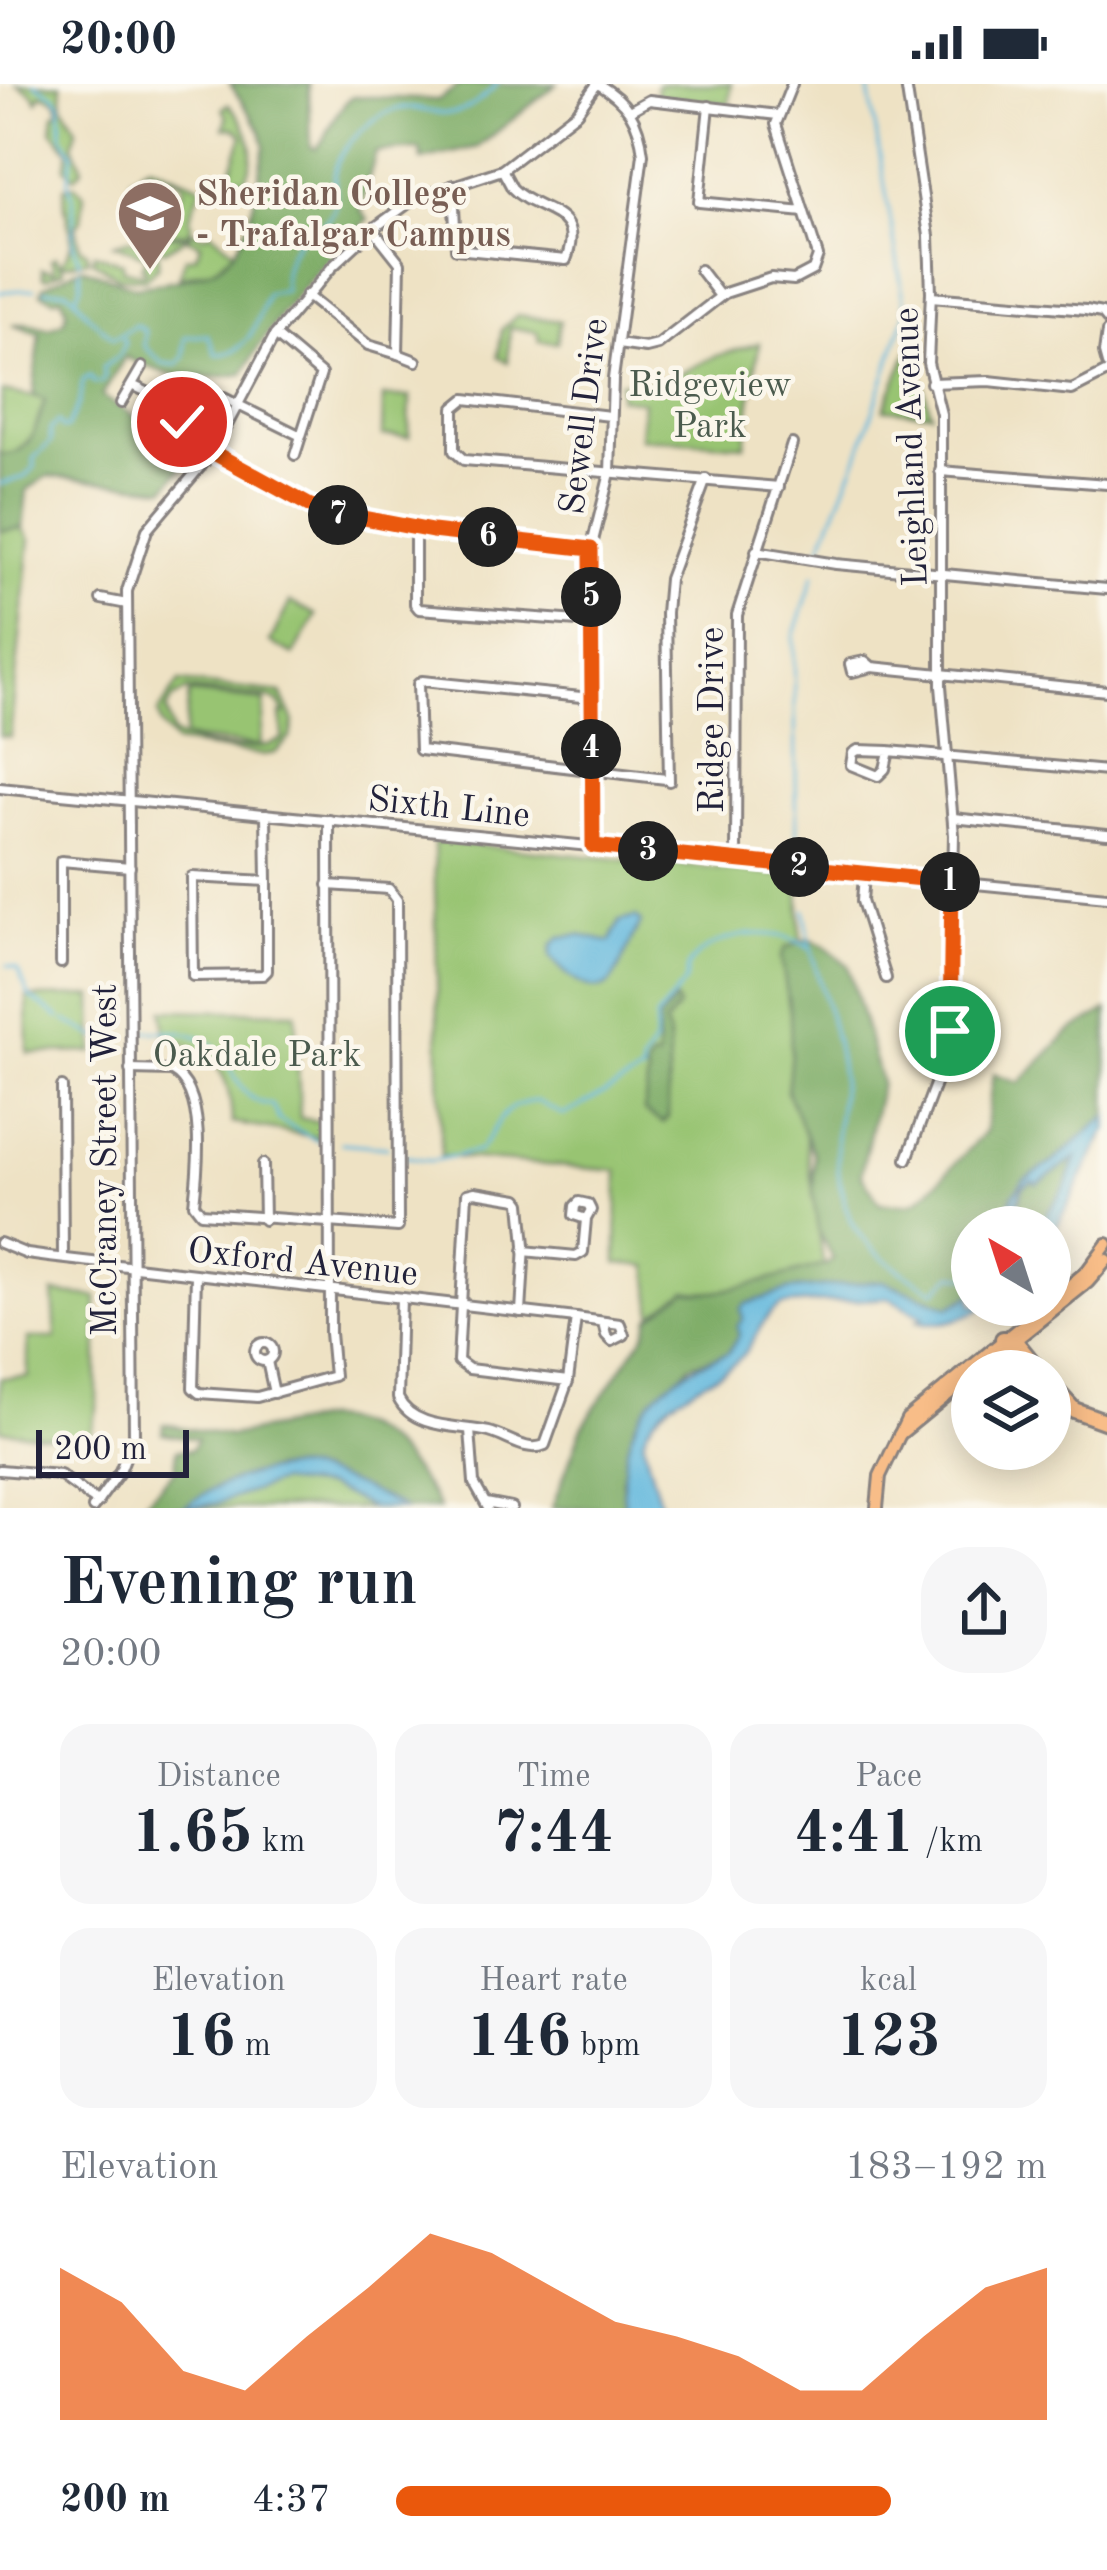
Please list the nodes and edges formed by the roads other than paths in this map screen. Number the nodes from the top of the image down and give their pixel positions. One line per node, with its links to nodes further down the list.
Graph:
1 (598, 84): 7 (street); 9 (street)
2 (651, 84): 5 (street)
3 (792, 84): 8 (street)
4 (906, 84): 16 (street, Leighland Avenue)
5 (650, 100): 6 (street); 7 (street)
6 (709, 106): 8 (street); 11 (street)
7 (631, 110): 20 (street, Sewell Drive)
8 (778, 115): 11 (street)
9 (502, 170): 10 (street, McCraney Street West); 10 (street)
10 (453, 185): 12 (street, McCraney Street West)
11 (804, 212): 15 (street)
12 (373, 229): 14 (street, McCraney Street West); 21 (street)
13 (700, 270): 15 (street)
14 (306, 295): 19 (street, McCraney Street West); 21 (street)
15 (720, 296): 20 (street)
16 (931, 297): 17 (street); 26 (street, Leighland Avenue)
17 (1107, 319)
18 (1107, 332): 24 (street)
19 (275, 335): 25 (street); 30 (street, McCraney Street West)
20 (618, 344): 32 (street, Sewell Drive)
21 (398, 354): 22 (street)
22 (416, 361)
23 (142, 367): 28 (street)
24 (1107, 368): 26 (street)
25 (321, 374): 27 (street); 33 (street)
26 (931, 383): 37 (street, Leighland Avenue)
27 (333, 384)
28 (132, 385): 29 (street); 31 (street)
29 (121, 404)
30 (239, 404): 31 (street); 33 (street); 35 (street, McCraney Street West)
31 (181, 408): 35 (street)
32 (610, 416): 38 (street, Sewell Drive); 38 (street)
33 (301, 436): 36 (street)
34 (792, 444): 41 (street, Ridge Drive)
35 (212, 453): 42 (street); 48 (street, McCraney Street West)
36 (295, 455)
37 (940, 471): 40 (street); 45 (street, Leighland Avenue)
38 (610, 472): 39 (street); 43 (street, Sewell Drive)
39 (706, 479): 41 (street); 56 (street)
40 (1107, 484)
41 (779, 487): 44 (street, Ridge Drive)
42 (415, 527): 43 (street); 49 (street)
43 (591, 549): 49 (street, Sewell Drive)
44 (756, 551): 45 (street); 65 (street, Ridge Drive)
45 (941, 572): 46 (street); 51 (street, Leighland Avenue)
46 (1107, 589)
47 (101, 598): 48 (street)
48 (127, 604): 59 (street, McCraney Street West)
49 (591, 622): 53 (street, Sewell Drive)
50 (872, 667): 51 (street)
51 (941, 674): 52 (street); 55 (street, Leighland Avenue)
52 (1107, 691)
53 (591, 698): 56 (street, Sewell Drive); 56 (street)
54 (889, 751): 54 (street); 55 (street)
55 (947, 758): 57 (street); 61 (street, Leighland Avenue)
56 (592, 770): 64 (street, Sewell Drive)
57 (1107, 771)
58 (0, 788): 59 (street, Sixth Line)
59 (130, 800): 60 (street, Sixth Line); 66 (street, McCraney Street West)
60 (266, 814): 62 (street, Sixth Line); 68 (street)
61 (953, 818): 63 (street); 69 (street, Leighland Avenue)
62 (329, 820): 64 (street, Sixth Line); 70 (street)
63 (1107, 834)
64 (593, 846): 65 (street, Sixth Line)
65 (736, 861): 67 (street, Sixth Line)
66 (130, 867): 72 (street); 74 (street, McCraney Street West)
67 (864, 875): 69 (street, Sixth Line); 73 (street)
68 (267, 881): 68 (street)
69 (952, 882): 71 (street, Sixth Line); 76 (street, Leighland Avenue)
70 (328, 885): 80 (street); 80 (street)
71 (1107, 897)
72 (61, 963)
73 (886, 978)
74 (130, 1070): 79 (street); 86 (street, McCraney Street West)
75 (62, 1087): 84 (street)
76 (907, 1160)
77 (263, 1164): 79 (street)
78 (586, 1219): 83 (street)
79 (263, 1220): 80 (street)
80 (330, 1223): 89 (street)
81 (0, 1243): 84 (street, Oxford Avenue)
82 (1107, 1244): 88 (main road)
83 (524, 1251): 91 (street); 92 (street)
84 (63, 1258): 86 (street, Oxford Avenue)
85 (1107, 1260): 96 (main road)
86 (131, 1268): 87 (street, Oxford Avenue); 108 (street, McCraney Street West)
87 (196, 1275): 89 (street, Oxford Avenue); 102 (street)
88 (1071, 1285)
89 (331, 1290): 90 (street, Oxford Avenue); 102 (street)
90 (401, 1298): 91 (street, Oxford Avenue); 105 (street)
91 (463, 1305): 92 (street, Oxford Avenue); 100 (street)
92 (521, 1312): 93 (street, Oxford Avenue)
93 (576, 1318): 94 (street, Oxford Avenue); 100 (street)
94 (602, 1322)
95 (1023, 1326): 96 (main road)
96 (1011, 1336): 97 (main road); 98 (highway); 106 (main road)
97 (997, 1350)
98 (1022, 1350)
99 (267, 1360): 102 (street)
100 (568, 1381): 105 (street)
101 (951, 1392): 106 (main road)
102 (274, 1393)
103 (1071, 1407): 104 (highway)
104 (1107, 1423)
105 (470, 1430): 109 (street)
106 (899, 1435): 111 (main road)
107 (0, 1470): 108 (street)
108 (95, 1505)
109 (487, 1505): 110 (street)
110 (512, 1508)
111 (877, 1508)

